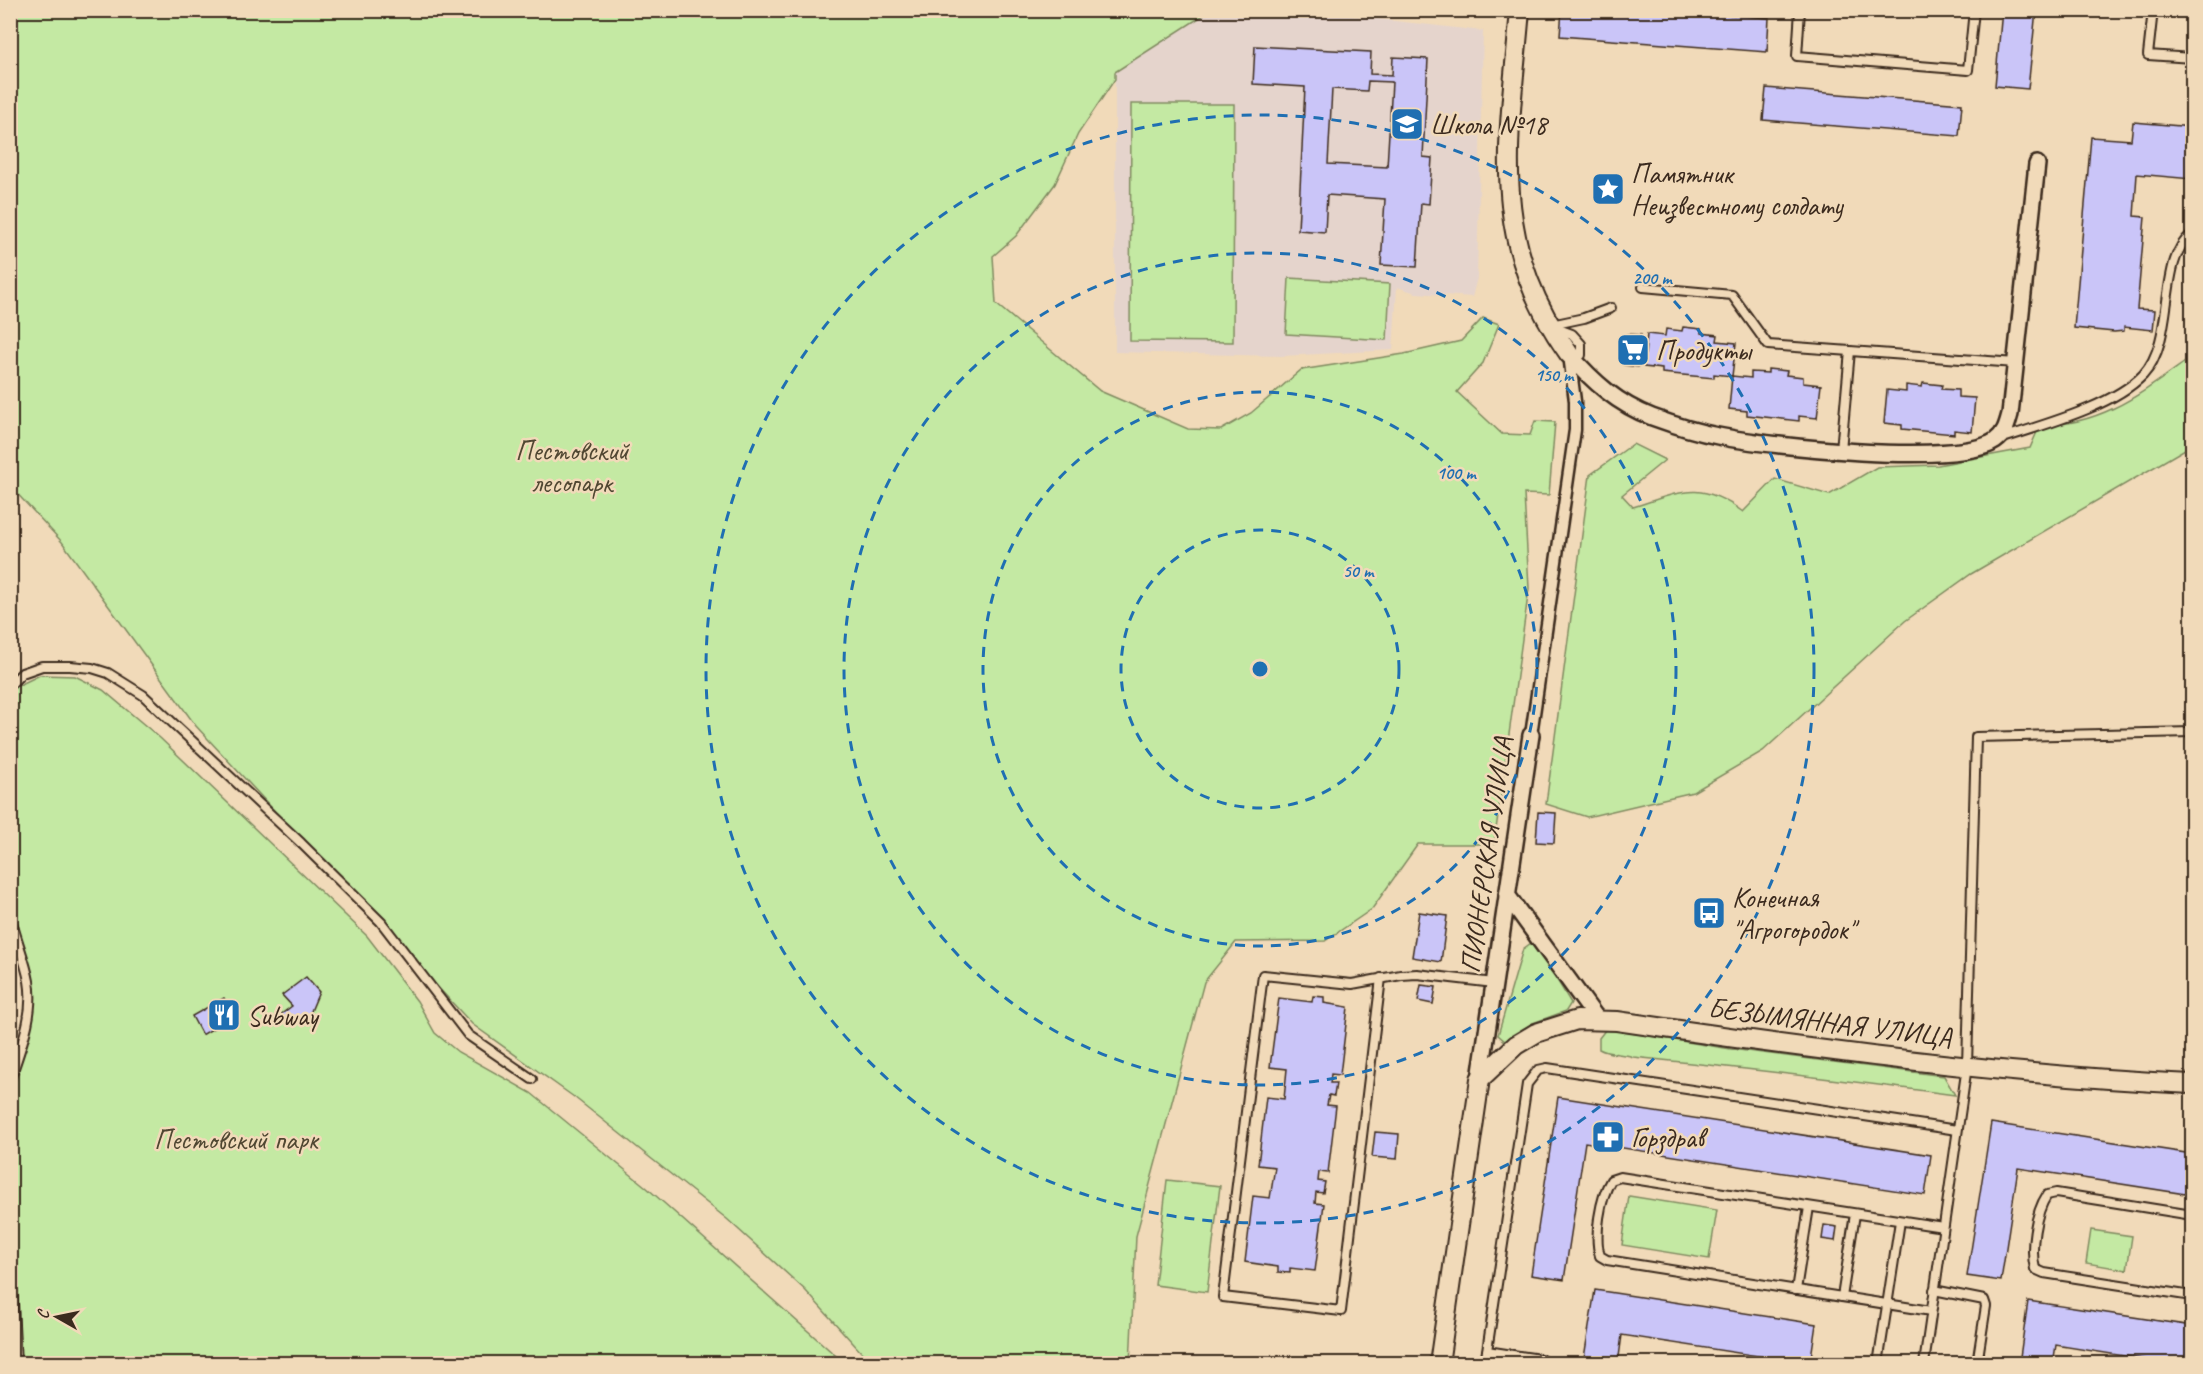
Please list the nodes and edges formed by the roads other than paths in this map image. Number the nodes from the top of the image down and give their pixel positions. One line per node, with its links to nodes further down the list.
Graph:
1 (1520, 10): 10 (street)
2 (1800, 10): 3 (lane)
3 (1974, 10)
4 (2153, 10): 5 (lane)
5 (2193, 58)
6 (2037, 164): 13 (street)
7 (2193, 234): 14 (lane)
8 (1643, 287): 11 (lane)
9 (1611, 308): 10 (lane)
10 (1549, 325): 12 (street)
11 (1850, 351): 13 (lane); 15 (lane)
12 (1569, 354): 15 (street); 18 (street, ПИОНЕРСКАЯ УЛИЦА)
13 (2018, 363): 14 (street)
14 (1994, 442): 15 (street)
15 (1841, 450)
16 (10, 685): 25 (lane)
17 (2193, 732): 24 (lane)
18 (1531, 735): 19 (street, ПИОНЕРСКАЯ УЛИЦА)
19 (1507, 895): 22 (street, ПИОНЕРСКАЯ УЛИЦА); 23 (street)
20 (10, 914): 27 (lane)
21 (1381, 978): 21 (lane); 22 (lane)
22 (1494, 983): 26 (street, ПИОНЕРСКАЯ УЛИЦА)
23 (1598, 1019): 24 (street, БЕЗЫМЯННАЯ УЛИЦА); 26 (street, БЕЗЫМЯННАЯ УЛИЦА)
24 (1966, 1066): 28 (street, БЕЗЫМЯННАЯ УЛИЦА); 29 (lane)
25 (532, 1078)
26 (1480, 1079): 44 (street, ПИОНЕРСКАЯ УЛИЦА)
27 (10, 1080)
28 (2193, 1084)
29 (1957, 1130): 34 (lane); 42 (lane)
30 (1809, 1207): 31 (lane); 36 (lane); 36 (lane)
31 (1855, 1214): 33 (lane); 39 (lane)
32 (2193, 1215): 38 (lane)
33 (1900, 1221): 34 (lane); 40 (lane)
34 (1943, 1227): 37 (lane)
35 (10, 1245): 43 (lane)
36 (1796, 1290): 39 (lane)
37 (1934, 1290): 41 (lane); 49 (lane)
38 (2193, 1296)
39 (1842, 1297): 40 (lane)
40 (1887, 1304): 41 (lane); 47 (lane)
41 (1931, 1311): 48 (lane)
42 (1487, 1352): 45 (lane); 46 (lane)
43 (16, 1364)
44 (1439, 1364)
45 (1485, 1364)
46 (1547, 1364)
47 (1878, 1364)
48 (1924, 1364)
49 (1977, 1364)

